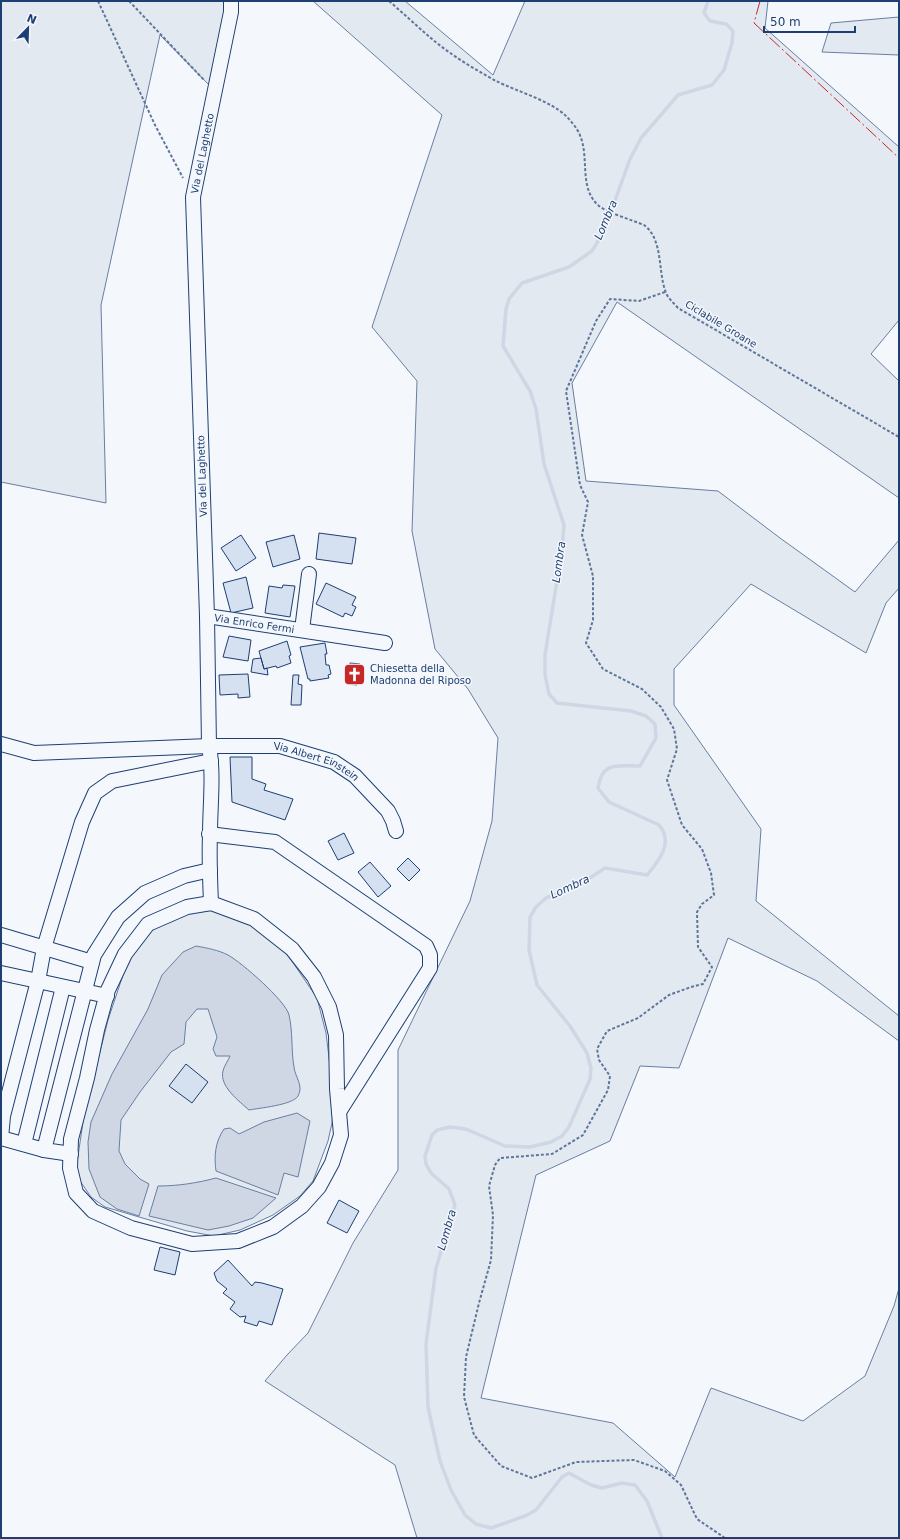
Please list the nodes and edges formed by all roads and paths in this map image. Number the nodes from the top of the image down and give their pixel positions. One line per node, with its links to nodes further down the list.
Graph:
1 (98, 1): 6 (path)
2 (129, 1): 5 (path)
3 (231, 1): 5 (street, Via del Laghetto)
4 (390, 1): 7 (path)
5 (215, 92): 6 (street, Via del Laghetto)
6 (193, 197): 10 (street, Via del Laghetto)
7 (665, 292): 8 (path, Ciclabile Groane); 34 (path)
8 (899, 437)
9 (309, 574): 11 (street, Via Enrico Fermi)
10 (207, 616): 11 (street, Via Enrico Fermi); 14 (street, Via del Laghetto)
11 (302, 630): 12 (street, Via Enrico Fermi)
12 (385, 643)
13 (1, 744): 14 (street)
14 (209, 746): 15 (street, Via del Laghetto); 16 (street, Via Albert Einstein)
15 (211, 761): 17 (street, Via del Laghetto); 21 (street)
16 (396, 831)
17 (210, 834): 18 (street, Via del Laghetto); 28 (street)
18 (210, 870): 19 (street, Via del Laghetto); 22 (street)
19 (211, 903): 27 (street); 28 (street)
20 (1, 935): 21 (street)
21 (44, 948): 22 (street); 24 (street)
22 (92, 962): 26 (street)
23 (1, 973): 24 (street)
24 (38, 981): 25 (street); 29 (street)
25 (63, 987): 26 (street); 31 (street)
26 (85, 991): 27 (street); 32 (street)
27 (107, 996): 33 (street)
28 (339, 1112): 33 (street)
29 (2, 1115): 30 (street)
30 (1, 1138): 31 (street)
31 (24, 1144): 32 (street)
32 (44, 1150): 33 (street)
33 (70, 1154)
34 (726, 1538)

